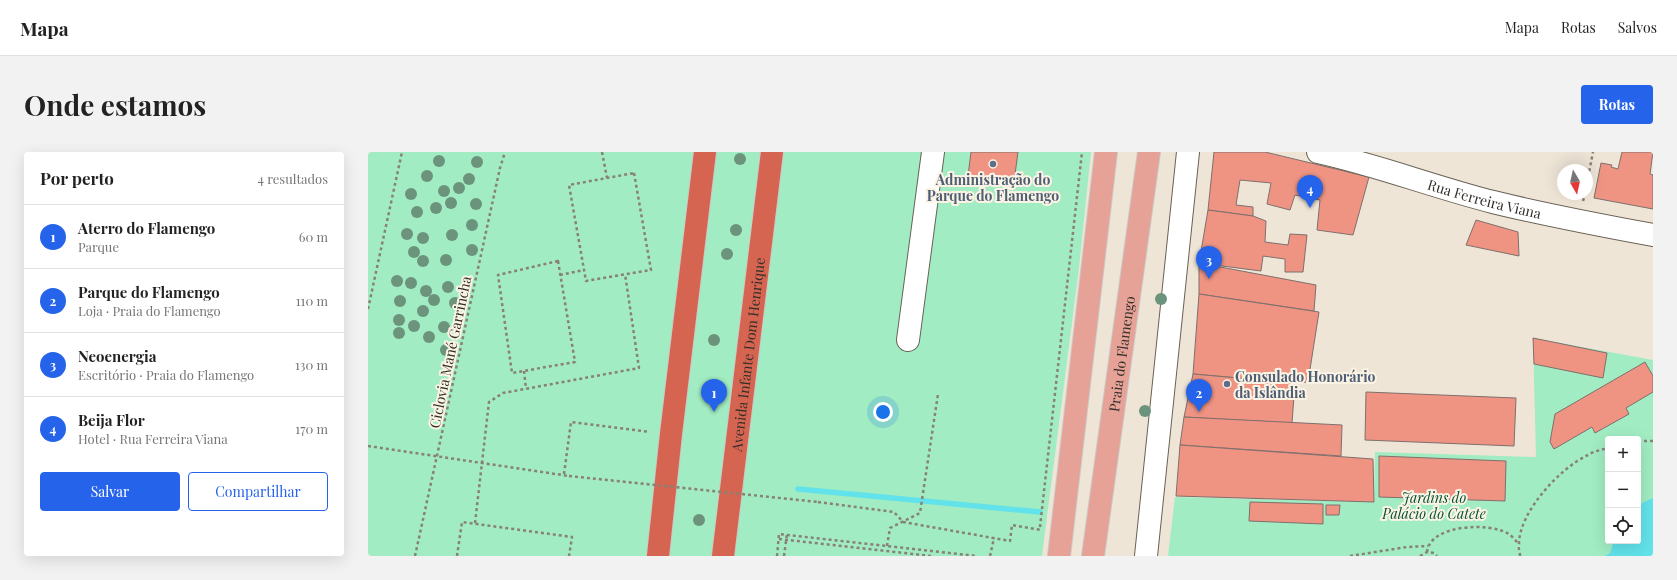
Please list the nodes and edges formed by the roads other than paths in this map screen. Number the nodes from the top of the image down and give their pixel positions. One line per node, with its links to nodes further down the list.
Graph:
1 (705, 152): 10 (highway)
2 (772, 152): 11 (highway, Avenida Infante Dom Henrique)
3 (933, 152): 9 (street)
4 (1106, 152): 12 (main road)
5 (1149, 152): 13 (main road, Praia do Flamengo)
6 (1188, 152): 14 (street)
7 (1318, 152): 8 (street, Rua Ferreira Viana)
8 (1653, 235)
9 (908, 340)
10 (658, 556)
11 (723, 556)
12 (1059, 556)
13 (1093, 556)
14 (1146, 556)

